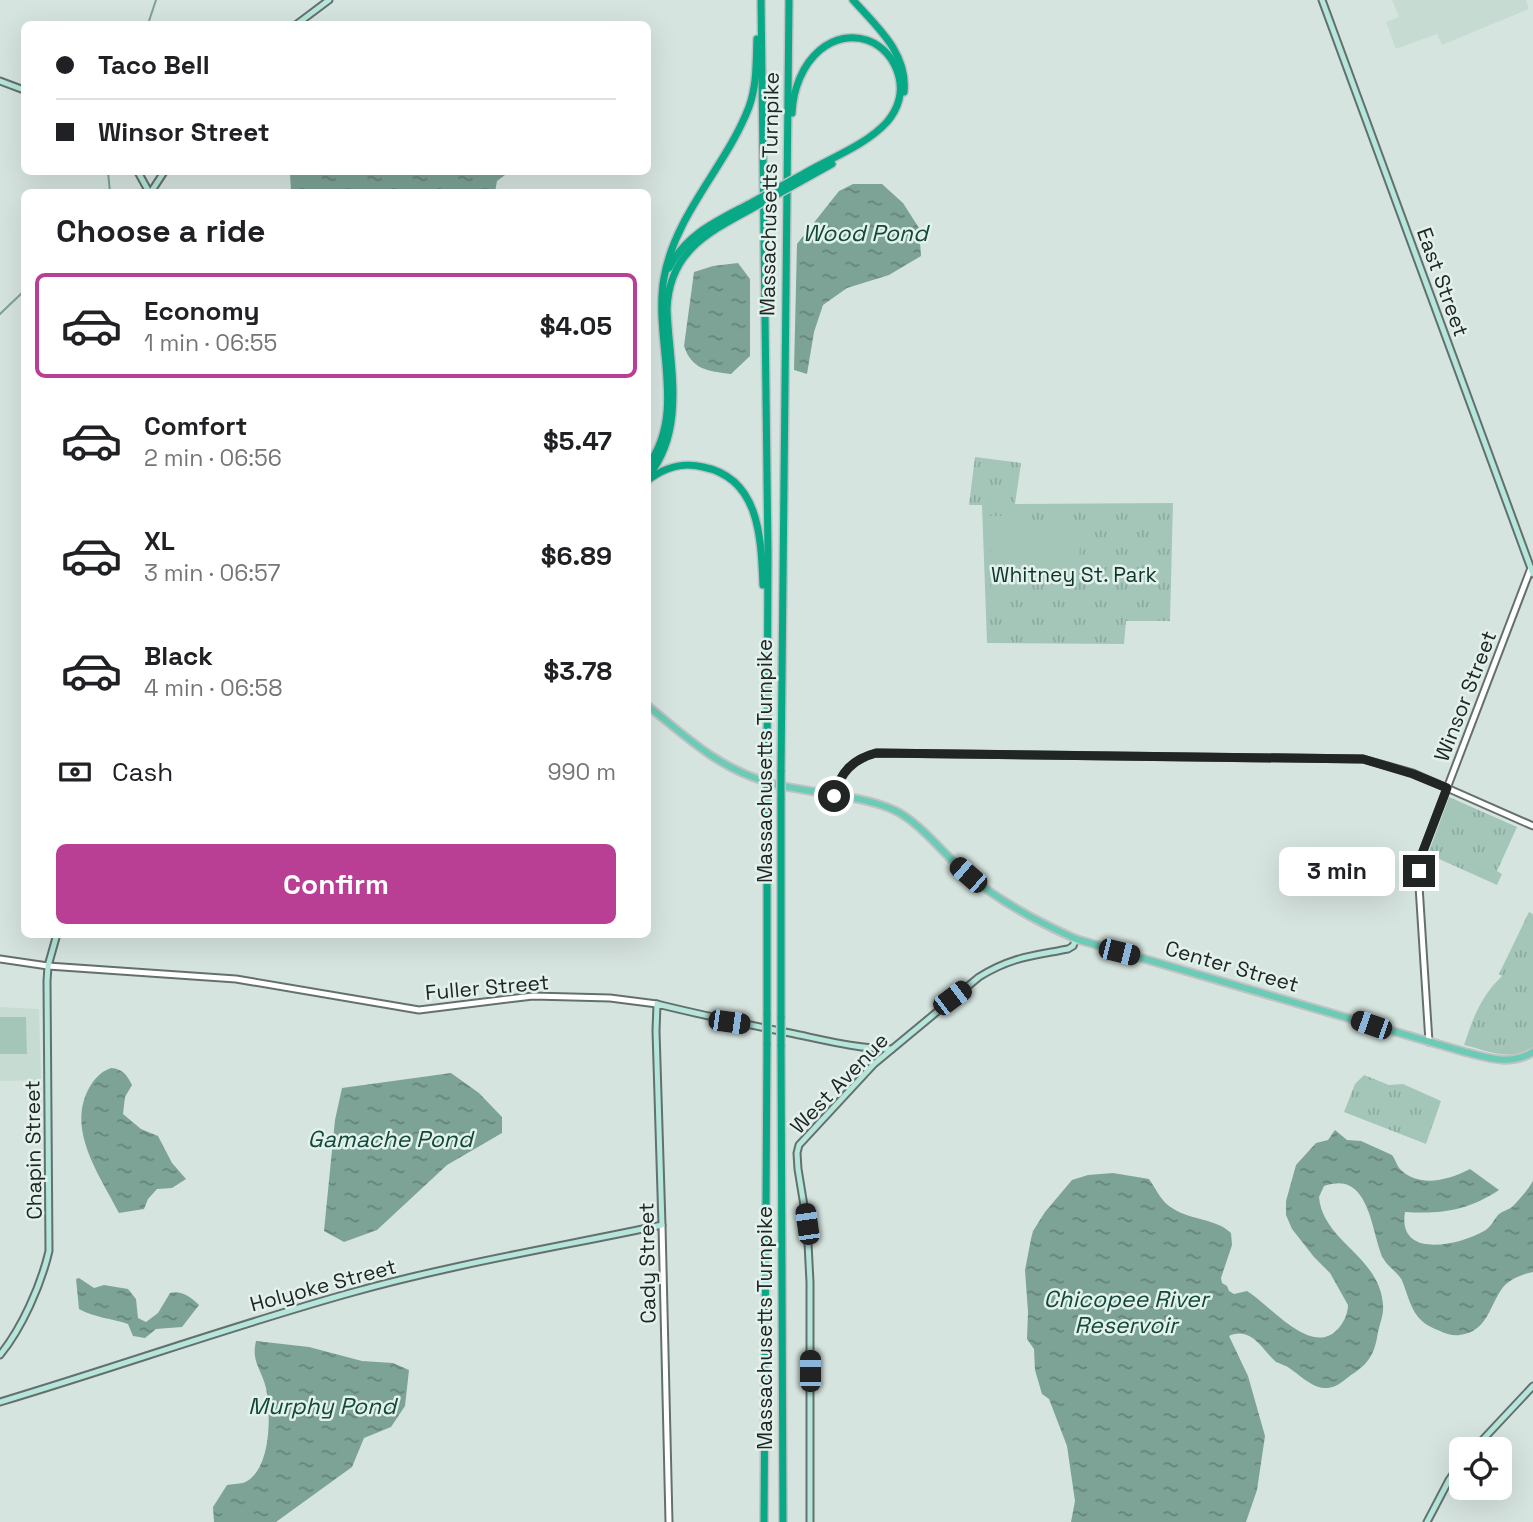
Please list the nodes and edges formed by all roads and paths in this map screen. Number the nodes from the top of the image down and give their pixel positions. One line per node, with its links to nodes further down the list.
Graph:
1 (329, 0): 6 (main road)
2 (760, 0): 12 (highway); 17 (highway, Massachusetts Turnpike)
3 (789, 0): 9 (highway, Massachusetts Turnpike)
4 (853, 0): 10 (highway)
5 (1322, 0): 16 (main road, East Street)
6 (300, 21)
7 (0, 81): 8 (main road)
8 (21, 89)
9 (788, 162): 10 (highway); 38 (highway, Massachusetts Turnpike, bridge)
10 (805, 176): 11 (highway, bridge)
11 (750, 207): 12 (highway); 14 (highway)
12 (662, 310): 13 (highway)
13 (651, 460)
14 (651, 473)
15 (651, 477): 17 (highway)
16 (1532, 571): 19 (street, Winsor Street)
17 (767, 678): 37 (highway, Massachusetts Turnpike, bridge)
18 (651, 708): 20 (main road, Center Street)
19 (1447, 788): 20 (street); 21 (street); 27 (street, Winsor Street)
20 (834, 796): 23 (main road, Center Street)
21 (1533, 826)
22 (56, 938): 25 (main road, Chapin Street)
23 (1076, 939): 27 (main road, Center Street); 28 (main road, West Avenue)
24 (0, 960): 25 (street, Fuller Street)
25 (48, 966): 26 (street, Fuller Street); 31 (main road, Chapin Street)
26 (657, 1004): 28 (main road, Fuller Street); 30 (main road, Cady Street)
27 (1429, 1042): 29 (main road, Center Street)
28 (892, 1049): 39 (main road, West Avenue)
29 (1533, 1054)
30 (662, 1225): 33 (main road, Holyoke Street); 36 (street, Cady Street)
31 (0, 1355)
32 (1533, 1386): 34 (main road)
33 (0, 1402)
34 (1485, 1437)
35 (1449, 1480): 40 (main road)
36 (669, 1522)
37 (764, 1522)
38 (783, 1522)
39 (810, 1522)
40 (1427, 1522)

